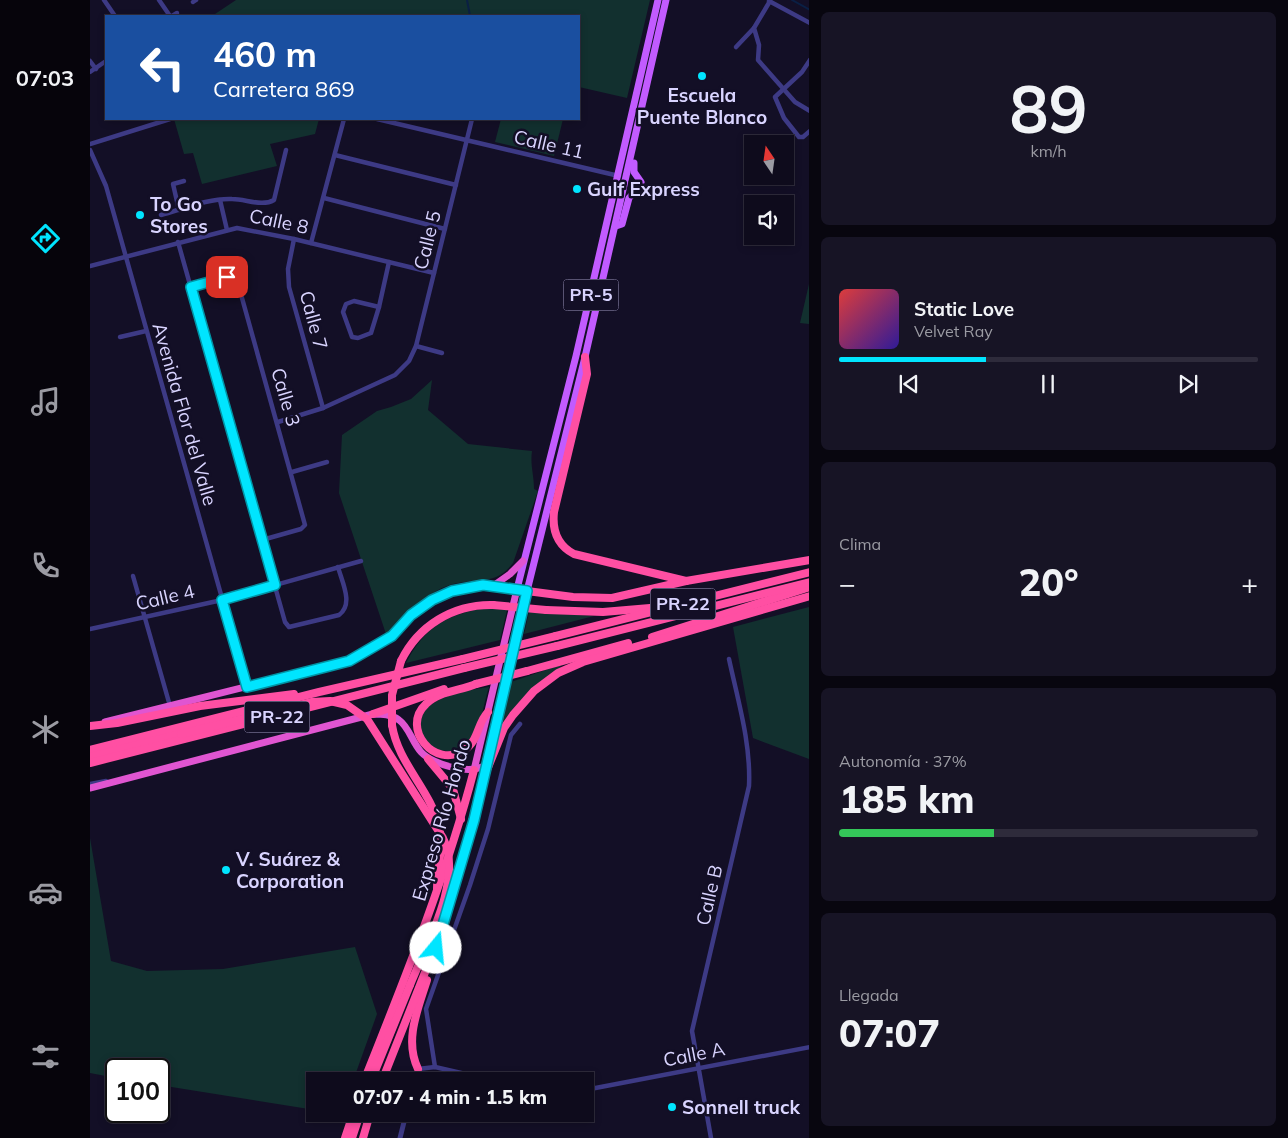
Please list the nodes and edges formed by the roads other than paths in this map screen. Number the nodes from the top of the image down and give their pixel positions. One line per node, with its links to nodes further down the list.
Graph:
1 (104, 0): 7 (street)
2 (159, 0): 8 (street)
3 (658, 0): 31 (main road, PR-5)
4 (666, 0): 29 (main road, PR-5)
5 (769, 1): 10 (street); 11 (street)
6 (177, 12): 9 (street)
7 (114, 15)
8 (170, 15)
9 (172, 15)
10 (809, 23)
11 (754, 28): 12 (street); 18 (street)
12 (736, 48)
13 (90, 60): 16 (street)
14 (809, 60): 18 (street)
15 (105, 62): 16 (street)
16 (96, 69): 17 (street)
17 (90, 72)
18 (784, 89): 19 (street); 24 (street)
19 (809, 111)
20 (167, 120): 26 (street)
21 (344, 120): 30 (street)
22 (381, 120): 25 (street, Calle 11)
23 (472, 120): 25 (street, Calle 5)
24 (809, 131)
25 (467, 141): 31 (street, Calle 11); 34 (street, Calle 5)
26 (90, 144)
27 (90, 150): 45 (street, Avenida Flor del Valle)
28 (286, 150): 36 (street)
29 (632, 154): 32 (main road, PR-5); 39 (main road)
30 (335, 155): 34 (street); 35 (street)
31 (619, 176): 32 (street, Calle 11); 56 (main road, PR-5)
32 (627, 180): 39 (main road, PR-5)
33 (184, 181): 37 (street)
34 (456, 185): 40 (street, Calle 5)
35 (324, 198): 40 (street); 44 (street)
36 (220, 200): 37 (street); 41 (street)
37 (180, 210): 38 (street)
38 (160, 215)
39 (616, 226): 55 (main road, PR-5)
40 (445, 229): 48 (street, Calle 5)
41 (227, 230): 42 (street, Calle 8); 43 (street, Calle 8)
42 (294, 239): 44 (street, Calle 8); 57 (street, Calle 7)
43 (178, 242): 45 (street, Calle 8); 49 (street)
44 (312, 243): 46 (street, Calle 8)
45 (126, 256): 47 (street, Calle 8); 51 (street, Avenida Flor del Valle)
46 (389, 262): 48 (street, Calle 8); 50 (street)
47 (90, 266)
48 (434, 274): 53 (street, Calle 5)
49 (191, 287): 58 (street, Calle 3); 62 (street)
50 (378, 307): 50 (street)
51 (146, 331): 52 (street); 77 (street, Avenida Flor del Valle)
52 (120, 337)
53 (416, 346): 54 (street); 57 (street, Calle 5)
54 (442, 353)
55 (585, 357): 59 (main road, PR-5); 69 (highway)
56 (570, 382): 59 (main road); 65 (main road, PR-5)
57 (323, 408): 58 (street, Calle 5)
58 (278, 422): 61 (street, Calle 3)
59 (566, 439): 75 (main road, PR-5)
60 (327, 462): 61 (street)
61 (292, 472): 62 (street, Calle 3)
62 (262, 540): 71 (street)
63 (809, 560): 69 (highway)
64 (361, 561): 66 (street, Calle 4)
65 (523, 561): 72 (highway); 74 (main road, PR-5)
66 (338, 567): 71 (street, Calle 4); 71 (street)
67 (809, 572): 78 (highway, PR-22)
68 (133, 576): 79 (street)
69 (686, 581): 75 (highway)
70 (809, 582): 94 (highway, PR-22, bridge)
71 (275, 585): 77 (street, Calle 4)
72 (493, 586): 74 (highway); 83 (highway)
73 (809, 587): 82 (highway, bridge)
74 (516, 589): 75 (highway); 86 (highway, Expreso Río Hondo / PR-5)
75 (527, 591): 95 (highway, Expreso Río Hondo / PR-5)
76 (809, 596): 95 (highway)
77 (222, 600): 79 (street, Calle 4); 83 (street, Avenida Flor del Valle)
78 (669, 607): 84 (highway, PR-22, bridge); 100 (highway, bridge)
79 (144, 618): 80 (street, Calle 4); 85 (street)
80 (90, 628)
81 (729, 659): 105 (street, Calle B)
82 (476, 684): 86 (highway); 87 (highway)
83 (247, 687): 85 (highway)
84 (318, 692): 89 (highway); 90 (highway, PR-22)
85 (170, 706): 89 (highway)
86 (488, 712): 96 (highway, Expreso Río Hondo / PR-5)
87 (373, 714): 92 (highway); 93 (highway)
88 (520, 724): 103 (street)
89 (90, 726)
90 (90, 750)
91 (90, 757): 107 (highway, bridge)
92 (428, 758): 96 (highway); 99 (highway)
93 (192, 760): 97 (street); 98 (highway)
94 (90, 763)
95 (488, 766): 96 (highway); 101 (highway, Expreso Río Hondo / PR-5)
96 (474, 770): 99 (highway, Expreso Río Hondo / PR-5)
97 (90, 784)
98 (90, 788)
99 (461, 821): 100 (highway, Expreso Río Hondo / PR-5)
100 (436, 899): 106 (highway, Expreso Río Hondo / PR-5)
101 (441, 932): 104 (highway); 108 (highway, Expreso Río Hondo / PR-5)
102 (809, 1047): 105 (street, Calle A)
103 (435, 1067): 104 (street); 110 (street)
104 (418, 1069): 109 (street)
105 (698, 1069): 111 (street, Calle A); 120 (street, Calle B)
106 (368, 1072)
107 (375, 1072)
108 (386, 1072)
109 (417, 1072)
110 (457, 1072)
111 (594, 1088)
112 (351, 1122): 116 (highway)
113 (357, 1122): 117 (highway)
114 (368, 1122): 118 (highway)
115 (404, 1122): 119 (street)
116 (346, 1138)
117 (352, 1138)
118 (363, 1138)
119 (400, 1138)
120 (711, 1138)

